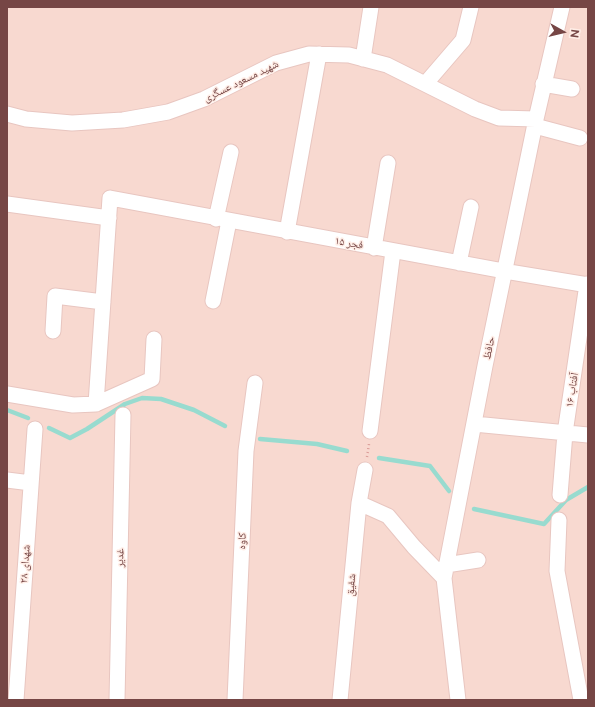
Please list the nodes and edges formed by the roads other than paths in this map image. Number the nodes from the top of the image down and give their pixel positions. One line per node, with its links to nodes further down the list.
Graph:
1 (371, 7): 5 (street)
2 (471, 7): 6 (street)
3 (562, 7): 7 (street, حافظ)
4 (318, 54): 5 (street, شهید مسعود عسگری); 9 (street, شهید مسعود عسگری); 18 (street)
5 (363, 59): 6 (street, شهید مسعود عسگری)
6 (426, 83): 10 (street, شهید مسعود عسگری)
7 (543, 84): 8 (street); 10 (street, حافظ)
8 (572, 89)
9 (7, 114)
10 (535, 122): 11 (street, شهید مسعود عسگری); 22 (street, حافظ)
11 (580, 138)
12 (231, 152): 17 (street)
13 (388, 162): 19 (street)
14 (7, 204): 16 (street)
15 (471, 207): 21 (street)
16 (109, 218): 17 (street, فجر ۱۵); 25 (street)
17 (222, 220): 18 (street, فجر ۱۵); 24 (street)
18 (287, 232): 19 (street, فجر ۱۵)
19 (374, 248): 20 (street, فجر ۱۵)
20 (393, 251): 21 (street, فجر ۱۵); 35 (street)
21 (459, 263): 22 (street, فجر ۱۵)
22 (504, 272): 23 (street, فجر ۱۵); 33 (street, حافظ)
23 (588, 285): 28 (street, آفتاب ۱۶)
24 (213, 301)
25 (103, 302): 26 (street); 31 (street)
26 (53, 331)
27 (154, 339): 31 (street)
28 (581, 381): 36 (street, آفتاب ۱۶)
29 (255, 383): 48 (street, کاوه)
30 (7, 394): 31 (street)
31 (96, 404)
32 (123, 415): 47 (street, غدیر)
33 (474, 424): 36 (street); 45 (street, حافظ)
34 (35, 429): 40 (street, شهدای ۲۸)
35 (370, 431)
36 (566, 432): 37 (street); 41 (street, آفتاب ۱۶)
37 (588, 435)
38 (365, 470): 42 (street, شفیق)
39 (7, 480): 40 (street)
40 (31, 483): 46 (street, شهدای ۲۸)
41 (560, 495)
42 (359, 503): 45 (street); 49 (street, شفیق)
43 (559, 520): 51 (street)
44 (478, 560): 45 (street)
45 (445, 571): 50 (street, حافظ)
46 (16, 700)
47 (117, 700)
48 (234, 700)
49 (340, 700)
50 (458, 700)
51 (581, 700)

